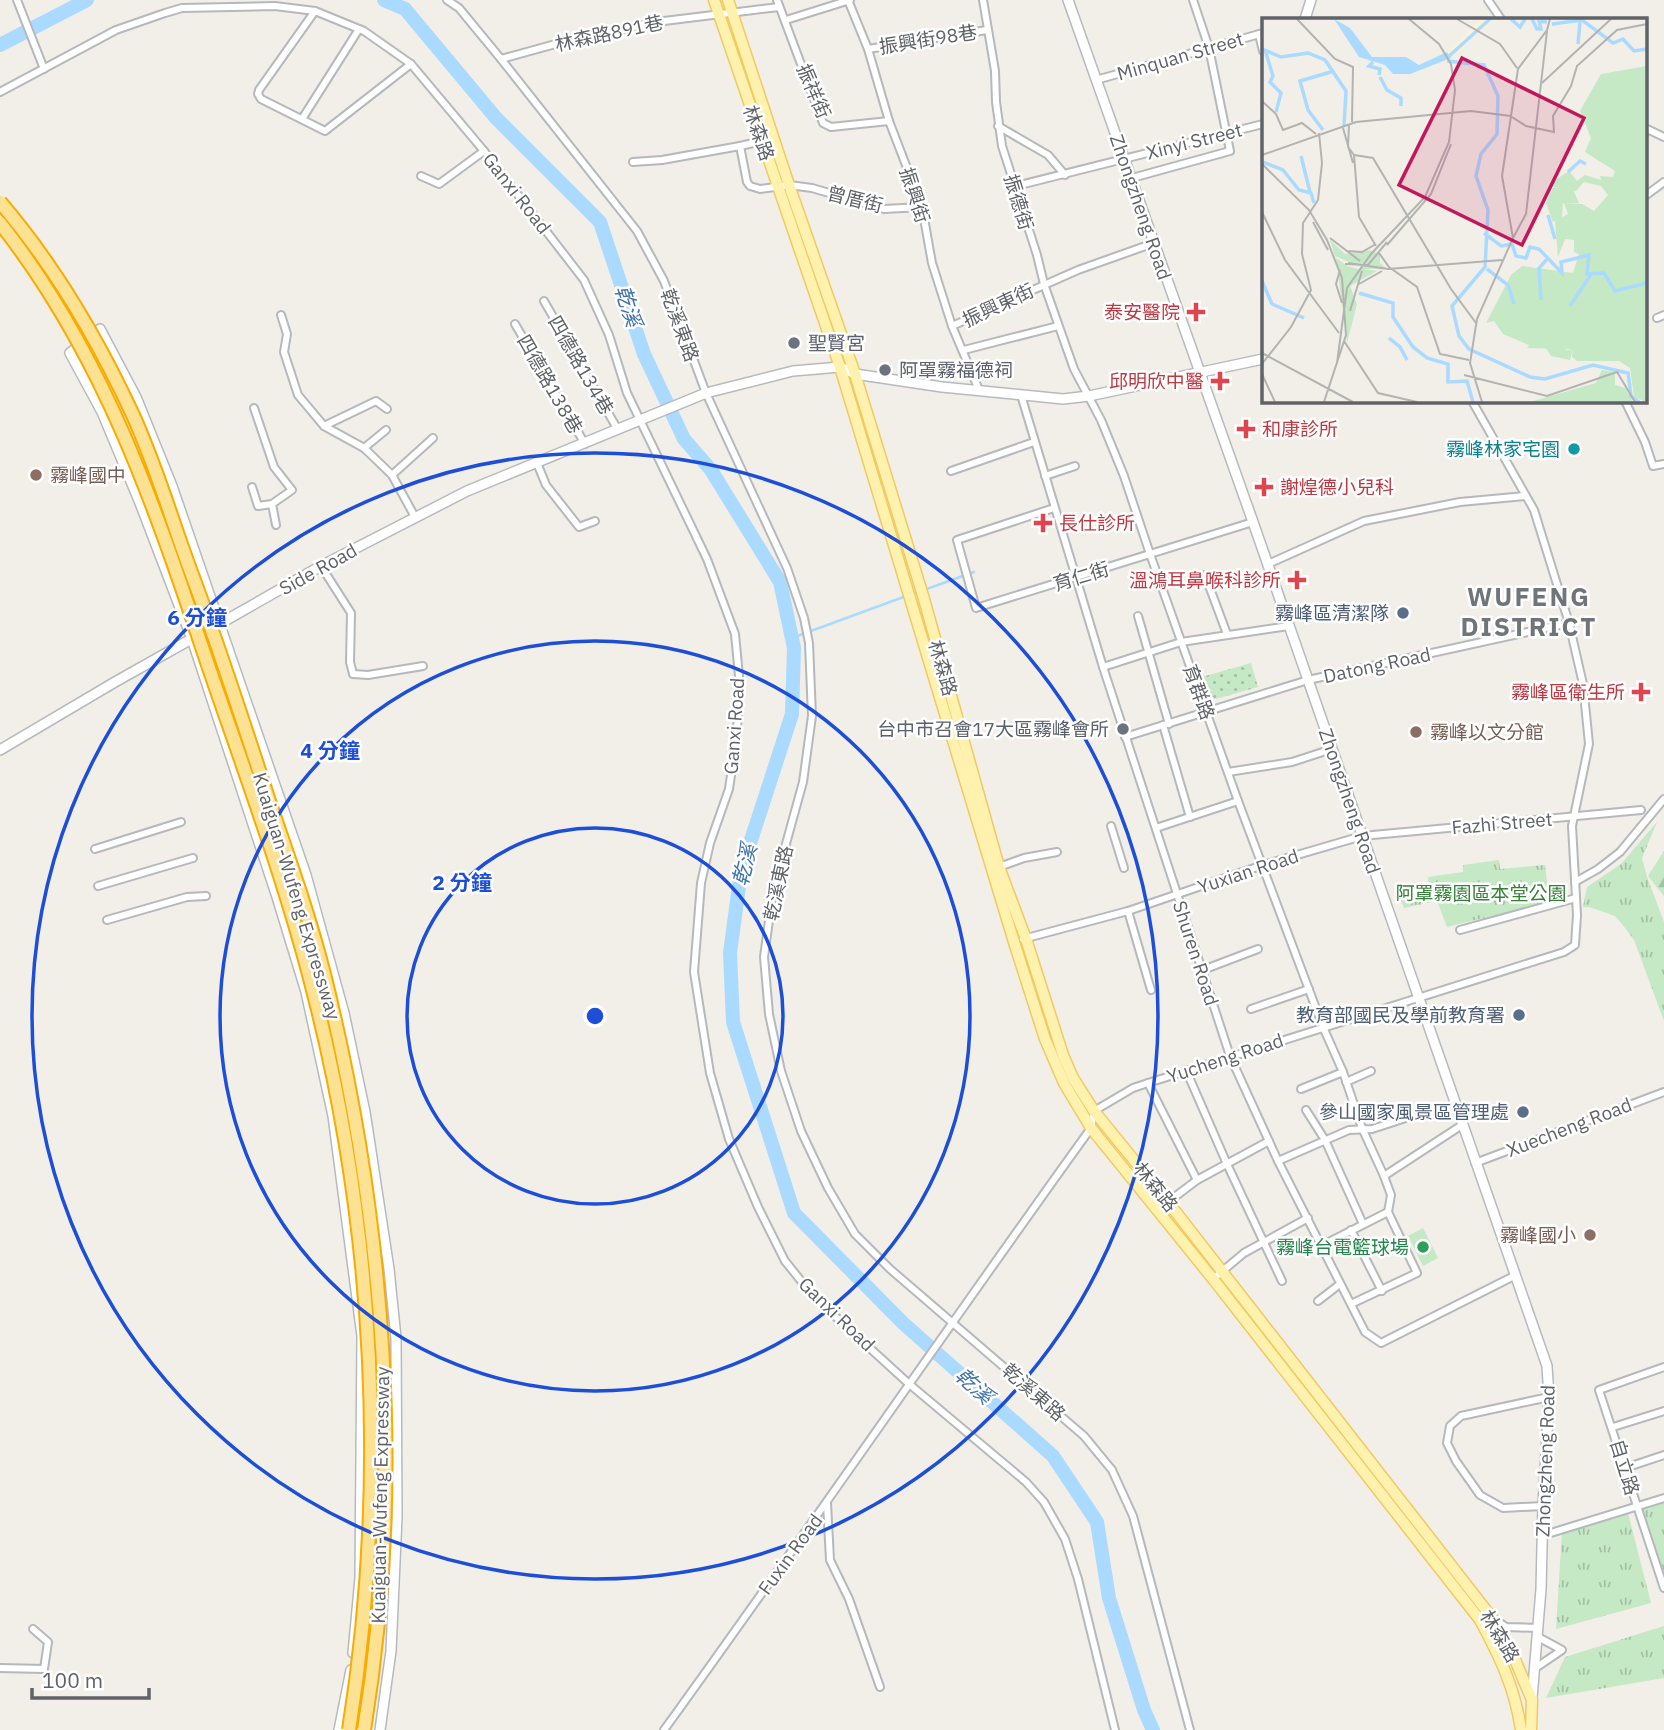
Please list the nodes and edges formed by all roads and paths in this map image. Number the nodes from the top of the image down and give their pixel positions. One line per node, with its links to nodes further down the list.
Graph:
1 (18, 0): 25 (street)
2 (447, 0): 23 (street, 乾溪東路)
3 (714, 0): 14 (main road, 林森路)
4 (728, 0): 13 (main road, 林森路)
5 (849, 0): 17 (street); 22 (street, 振興街)
6 (983, 0): 19 (street, 振德街)
7 (1068, 0): 26 (street, Zhongzheng Road)
8 (1193, 0): 21 (street)
9 (1311, 0): 15 (street)
10 (1488, 0): 16 (street)
11 (778, 4): 13 (street, 林森路891巷); 17 (street, 振祥街)
12 (315, 11): 18 (street, Ganxi Road); 25 (street, Ganxi Road); 28 (street)
13 (732, 14): 14 (street, 林森路891巷); 44 (main road, 林森路)
14 (718, 15): 23 (street, 林森路891巷); 35 (main road, 林森路)
15 (1305, 18)
16 (1500, 18)
17 (786, 20): 29 (street, 振祥街)
18 (359, 29): 24 (street, Ganxi Road); 28 (street)
19 (987, 30): 22 (street, 振興街98巷); 31 (street, 振德街)
20 (1261, 33): 21 (street, Minquan Street)
21 (1209, 48): 26 (street, Minquan Street); 33 (street)
22 (868, 49): 29 (street, 振興街)
23 (501, 59): 63 (street, 乾溪東路)
24 (411, 64): 28 (street); 37 (street, Ganxi Road)
25 (44, 69): 27 (street, Ganxi Road)
26 (1096, 80): 38 (street, Zhongzheng Road)
27 (0, 92)
28 (302, 119)
29 (889, 121): 48 (street, 振興街)
30 (1262, 124): 33 (street, Xinyi Street)
31 (998, 126): 40 (street); 45 (street, 振德街)
32 (1646, 128): 34 (street)
33 (1227, 132): 38 (street, Xinyi Street); 42 (street)
34 (1664, 137)
35 (762, 141): 36 (street); 44 (main road, 林森路)
36 (740, 146): 39 (street); 44 (street, 曾厝街)
37 (484, 151): 41 (street); 70 (street, Ganxi Road)
38 (1124, 158): 40 (street, Xinyi Street); 42 (street, Zhongzheng Road)
39 (633, 162)
40 (1065, 175): 45 (street, Xinyi Street)
41 (421, 176)
42 (1132, 178): 50 (street, Zhongzheng Road)
43 (1664, 182): 46 (street)
44 (783, 186): 48 (street, 曾厝街); 59 (main road, 林森路); 61 (main road, 林森路)
45 (1016, 186): 51 (street, 振德街)
46 (1646, 195)
47 (0, 202): 206 (highway, Kuaiguan-Wufeng Expressway, bridge)
48 (922, 207): 56 (street, 振興街)
49 (0, 223): 205 (highway, Kuaiguan-Wufeng Expressway, bridge)
50 (1154, 243): 51 (street, 振興東街); 60 (street, Zhongzheng Road)
51 (1044, 284): 55 (street, 振德街); 56 (street, 振興東街)
52 (544, 301): 73 (street, 四德路134巷)
53 (281, 315): 71 (street)
54 (515, 324): 76 (street, 四德路138巷)
55 (1058, 326): 57 (street); 65 (street, 振德街)
56 (952, 327): 57 (street, 振興街)
57 (964, 350): 62 (street, 振興街)
58 (1262, 359): 60 (street)
59 (839, 367): 61 (street); 63 (street); 138 (main road, 林森路)
60 (1199, 373): 65 (street); 90 (street, Zhongzheng Road)
61 (855, 374): 62 (street); 127 (main road, 林森路)
62 (979, 390): 64 (street)
63 (703, 393): 70 (street, Side Road); 182 (street, 乾溪東路)
64 (1021, 395): 65 (street); 75 (street, Shuren Road)
65 (1089, 396): 92 (street, 育群路)
66 (1473, 402): 85 (street)
67 (1625, 402): 79 (street)
68 (254, 408): 86 (street)
69 (387, 409): 71 (street)
70 (639, 420): 73 (street, Side Road); 184 (street, Ganxi Road)
71 (324, 426): 77 (street)
72 (386, 430): 77 (street)
73 (618, 430): 76 (street, Side Road)
74 (433, 438): 82 (street)
75 (1034, 442): 81 (street); 83 (street, Shuren Road)
76 (585, 444): 78 (street, Side Road)
77 (364, 448): 82 (street)
78 (537, 463): 88 (street, Side Road); 89 (street)
79 (1664, 464)
80 (1075, 466): 83 (street)
81 (951, 471)
82 (392, 475): 88 (street)
83 (1045, 476): 87 (street, Shuren Road)
84 (252, 487): 86 (street)
85 (1525, 496): 93 (street); 98 (street)
86 (272, 504): 91 (street)
87 (1054, 508): 96 (street, Shuren Road); 96 (street, 育仁街)
88 (415, 517): 94 (street, Side Road)
89 (595, 521)
90 (1253, 522): 92 (street, 育仁街); 93 (street, Zhongzheng Road)
91 (276, 524)
92 (1150, 554): 96 (street, 育仁街); 103 (street, 育群路)
93 (1268, 564): 100 (street, Zhongzheng Road)
94 (321, 566): 99 (street, Side Road); 105 (street)
95 (1205, 575): 101 (street)
96 (1076, 578): 106 (street, Shuren Road)
97 (1138, 616): 104 (street)
98 (1569, 622): 107 (street, Datong Road); 118 (street)
99 (219, 625): 102 (street, Side Road); 102 (street); 207 (street)
100 (1289, 626): 101 (street); 107 (street, Zhongzheng Road)
101 (1227, 634): 103 (street)
102 (192, 639): 112 (street, Side Road); 204 (street)
103 (1181, 642): 104 (street); 108 (street, 育群路)
104 (1147, 652): 106 (street); 109 (street)
105 (422, 666)
106 (1103, 667): 110 (street, Shuren Road)
107 (1308, 680): 108 (street, Datong Road); 111 (street, Zhongzheng Road)
108 (1206, 713): 109 (street, Datong Road); 113 (street, 育群路)
109 (1166, 724): 110 (street, Datong Road); 117 (street)
110 (1125, 737): 121 (street, Shuren Road)
111 (1332, 749): 113 (street); 122 (street, Zhongzheng Road)
112 (0, 750)
113 (1228, 772): 115 (street, 育群路)
114 (1664, 799): 129 (street)
115 (1238, 801): 117 (street); 126 (street, 育群路)
116 (1642, 810): 118 (street, Fazhi Street)
117 (1190, 817): 121 (street)
118 (1574, 817): 122 (street, Fazhi Street); 129 (street)
119 (181, 822): 123 (street)
120 (1111, 826): 128 (street)
121 (1156, 828): 131 (street, Shuren Road)
122 (1362, 836): 126 (street, Yuxian Road); 143 (street, Zhongzheng Road)
123 (95, 849)
124 (1057, 852): 127 (street)
125 (193, 858): 130 (street)
126 (1263, 865): 131 (street, Yuxian Road); 141 (street, 育群路)
127 (999, 867): 137 (main road, 林森路)
128 (1124, 868)
129 (1575, 882): 133 (street)
130 (98, 886)
131 (1177, 894): 134 (street, Yuxian Road); 140 (street, Shuren Road)
132 (206, 896): 135 (street)
133 (1576, 898): 136 (street); 143 (street, Yucheng Road)
134 (1128, 911): 137 (street, Yuxian Road); 142 (street)
135 (107, 920)
136 (1460, 930)
137 (1026, 939): 138 (street, Yuxian Road); 155 (main road, 林森路)
138 (1014, 942): 158 (main road, 林森路)
139 (1258, 949): 140 (street)
140 (1200, 971): 146 (street, Shuren Road)
141 (1309, 989): 144 (street); 145 (street, 育群路)
142 (1152, 990)
143 (1418, 997): 145 (street, Yucheng Road); 157 (street, Zhongzheng Road)
144 (1251, 1009)
145 (1323, 1027): 146 (street, Yucheng Road); 149 (street, 育群路)
146 (1230, 1056): 147 (street, Yucheng Road); 161 (street, Shuren Road)
147 (1186, 1070): 151 (street, Yucheng Road); 164 (street)
148 (1371, 1071): 150 (street)
149 (1343, 1072): 150 (street, 育群路); 152 (street)
150 (1346, 1082): 159 (street, 育群路)
151 (1148, 1083): 155 (street, Yucheng Road); 166 (street)
152 (1301, 1089)
153 (1664, 1092): 163 (street, Xuecheng Road)
154 (1306, 1110): 160 (street)
155 (1094, 1111): 158 (street); 167 (main road, 林森路)
156 (1412, 1116): 159 (street)
157 (1462, 1125): 163 (street, Zhongzheng Road); 165 (street)
158 (1091, 1128): 176 (main road, 林森路); 182 (street)
159 (1362, 1128): 160 (street); 165 (street, 育群路)
160 (1325, 1140): 162 (street); 170 (street)
161 (1269, 1141): 162 (street, Shuren Road); 164 (street)
162 (1278, 1161): 169 (street, Shuren Road)
163 (1475, 1163): 175 (street, Zhongzheng Road)
164 (1227, 1164): 166 (street); 172 (street)
165 (1384, 1176): 168 (street, 育群路)
166 (1197, 1180): 167 (street)
167 (1168, 1202): 174 (main road, 林森路)
168 (1388, 1212): 170 (street); 179 (street)
169 (1308, 1218): 172 (street); 173 (street, Shuren Road)
170 (1363, 1224): 171 (street)
171 (1352, 1230): 173 (street); 179 (street)
172 (1263, 1242): 174 (street); 177 (street)
173 (1321, 1246): 178 (street, Shuren Road)
174 (1223, 1271): 176 (street); 196 (main road, 林森路)
175 (1516, 1275): 181 (street, Shuren Road); 185 (street, Zhongzheng Road)
176 (1213, 1279): 203 (main road, 林森路)
177 (1282, 1281)
178 (1340, 1284): 180 (street); 181 (street, Shuren Road)
179 (1382, 1291): 181 (street)
180 (1318, 1301)
181 (1351, 1304)
182 (950, 1324): 184 (street, Fuxin Road); 210 (street, 乾溪東路)
183 (1664, 1367): 187 (street, 自立路)
184 (911, 1379): 191 (street, Fuxin Road); 209 (street, Ganxi Road)
185 (1549, 1397): 192 (street, Zhongzheng Road); 192 (street)
186 (1664, 1411): 187 (street, 自立路)
187 (1612, 1427): 189 (street, 自立路)
188 (1664, 1455): 189 (street)
189 (1625, 1468): 193 (street, 自立路)
190 (1664, 1498): 193 (street, 自立路)
191 (827, 1503): 201 (street); 208 (street, Fuxin Road)
192 (1542, 1506): 194 (street, Zhongzheng Road)
193 (1637, 1507): 194 (street, 自立路); 195 (street)
194 (1541, 1536): 198 (street, Zhongzheng Road)
195 (1664, 1588)
196 (1493, 1619): 198 (street); 202 (main road, 林森路)
197 (33, 1629): 199 (street)
198 (1538, 1633): 200 (street, Zhongzheng Road); 200 (street)
199 (0, 1668)
200 (1533, 1670): 202 (street, Zhongzheng Road)
201 (880, 1688)
202 (1532, 1700): 203 (street); 212 (main road)
203 (1517, 1701): 211 (main road, 林森路)
204 (339, 1730)
205 (349, 1730)
206 (364, 1730)
207 (380, 1730)
208 (664, 1730)
209 (1115, 1730)
210 (1190, 1730)
211 (1521, 1730)
212 (1531, 1730)

